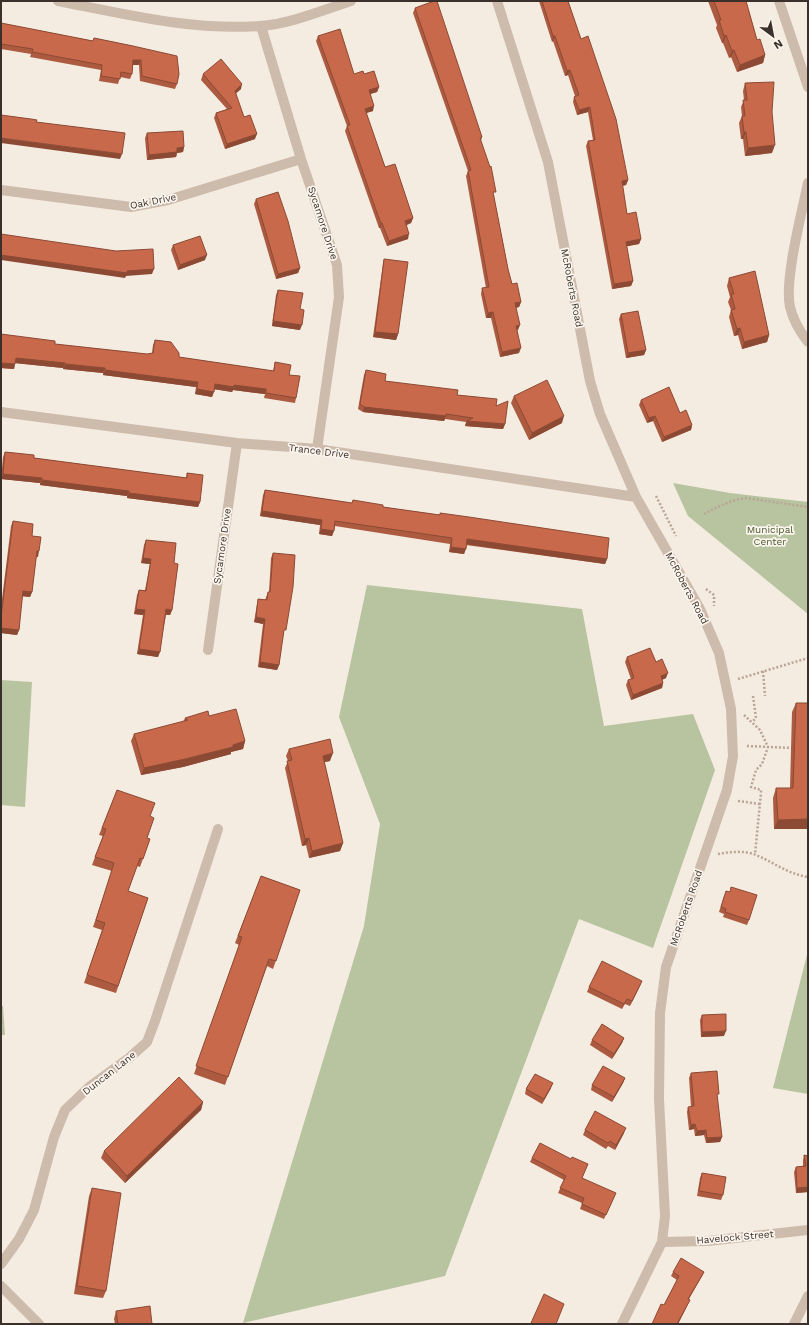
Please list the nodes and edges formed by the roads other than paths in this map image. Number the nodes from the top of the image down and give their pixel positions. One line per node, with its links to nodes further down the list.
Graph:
1 (58, 1): 5 (street)
2 (351, 1): 5 (street)
3 (496, 1): 14 (street, McRoberts Road)
4 (779, 1): 6 (street)
5 (261, 26): 7 (street, Sycamore Drive)
6 (808, 87)
7 (301, 159): 9 (street, Oak Drive); 13 (street, Sycamore Drive)
8 (808, 183): 10 (street)
9 (1, 190)
10 (808, 342)
11 (1, 412): 12 (street, Trance Drive)
12 (237, 443): 13 (street, Trance Drive); 15 (street, Sycamore Drive)
13 (317, 449): 14 (street, Trance Drive)
14 (636, 497): 18 (street, McRoberts Road)
15 (208, 650)
16 (218, 829): 19 (street, Duncan Lane)
17 (808, 1230): 18 (street, Havelock Street)
18 (662, 1242): 23 (street, McRoberts Road)
19 (1, 1264)
20 (1, 1286): 22 (street)
21 (808, 1296): 24 (street)
22 (39, 1324)
23 (622, 1324)
24 (794, 1324)

